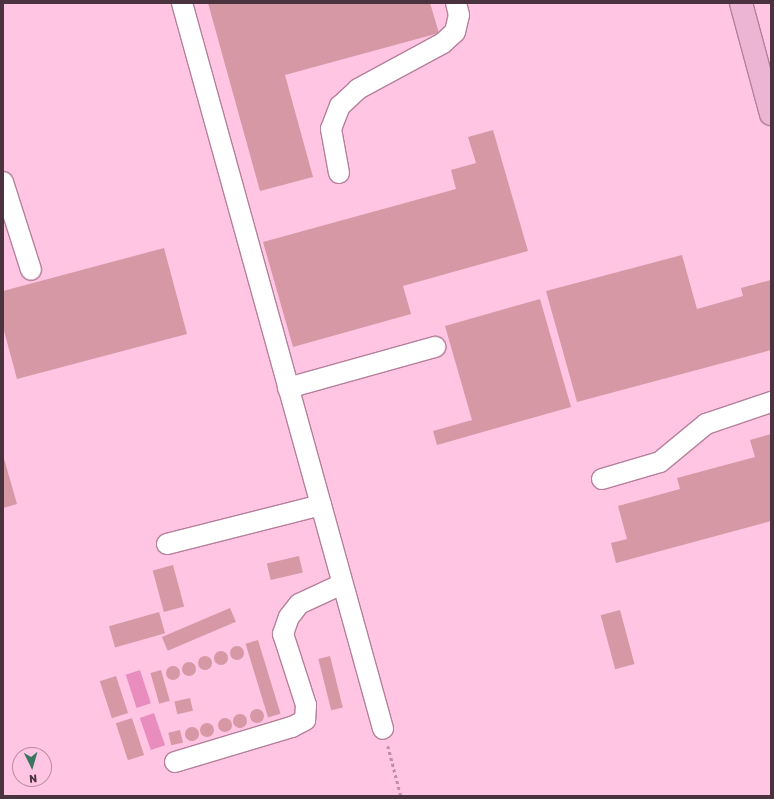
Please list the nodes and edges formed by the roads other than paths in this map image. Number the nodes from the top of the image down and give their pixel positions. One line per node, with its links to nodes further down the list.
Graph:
1 (182, 3): 9 (street)
2 (456, 3): 5 (street)
3 (741, 3): 4 (main road)
4 (771, 114)
5 (339, 172)
6 (3, 182): 7 (street)
7 (31, 270)
8 (435, 347): 9 (street)
9 (288, 388): 12 (street)
10 (771, 402): 11 (street)
11 (602, 479)
12 (321, 505): 13 (street); 14 (street)
13 (167, 544)
14 (342, 584): 15 (street); 16 (street)
15 (383, 729)
16 (175, 762)

